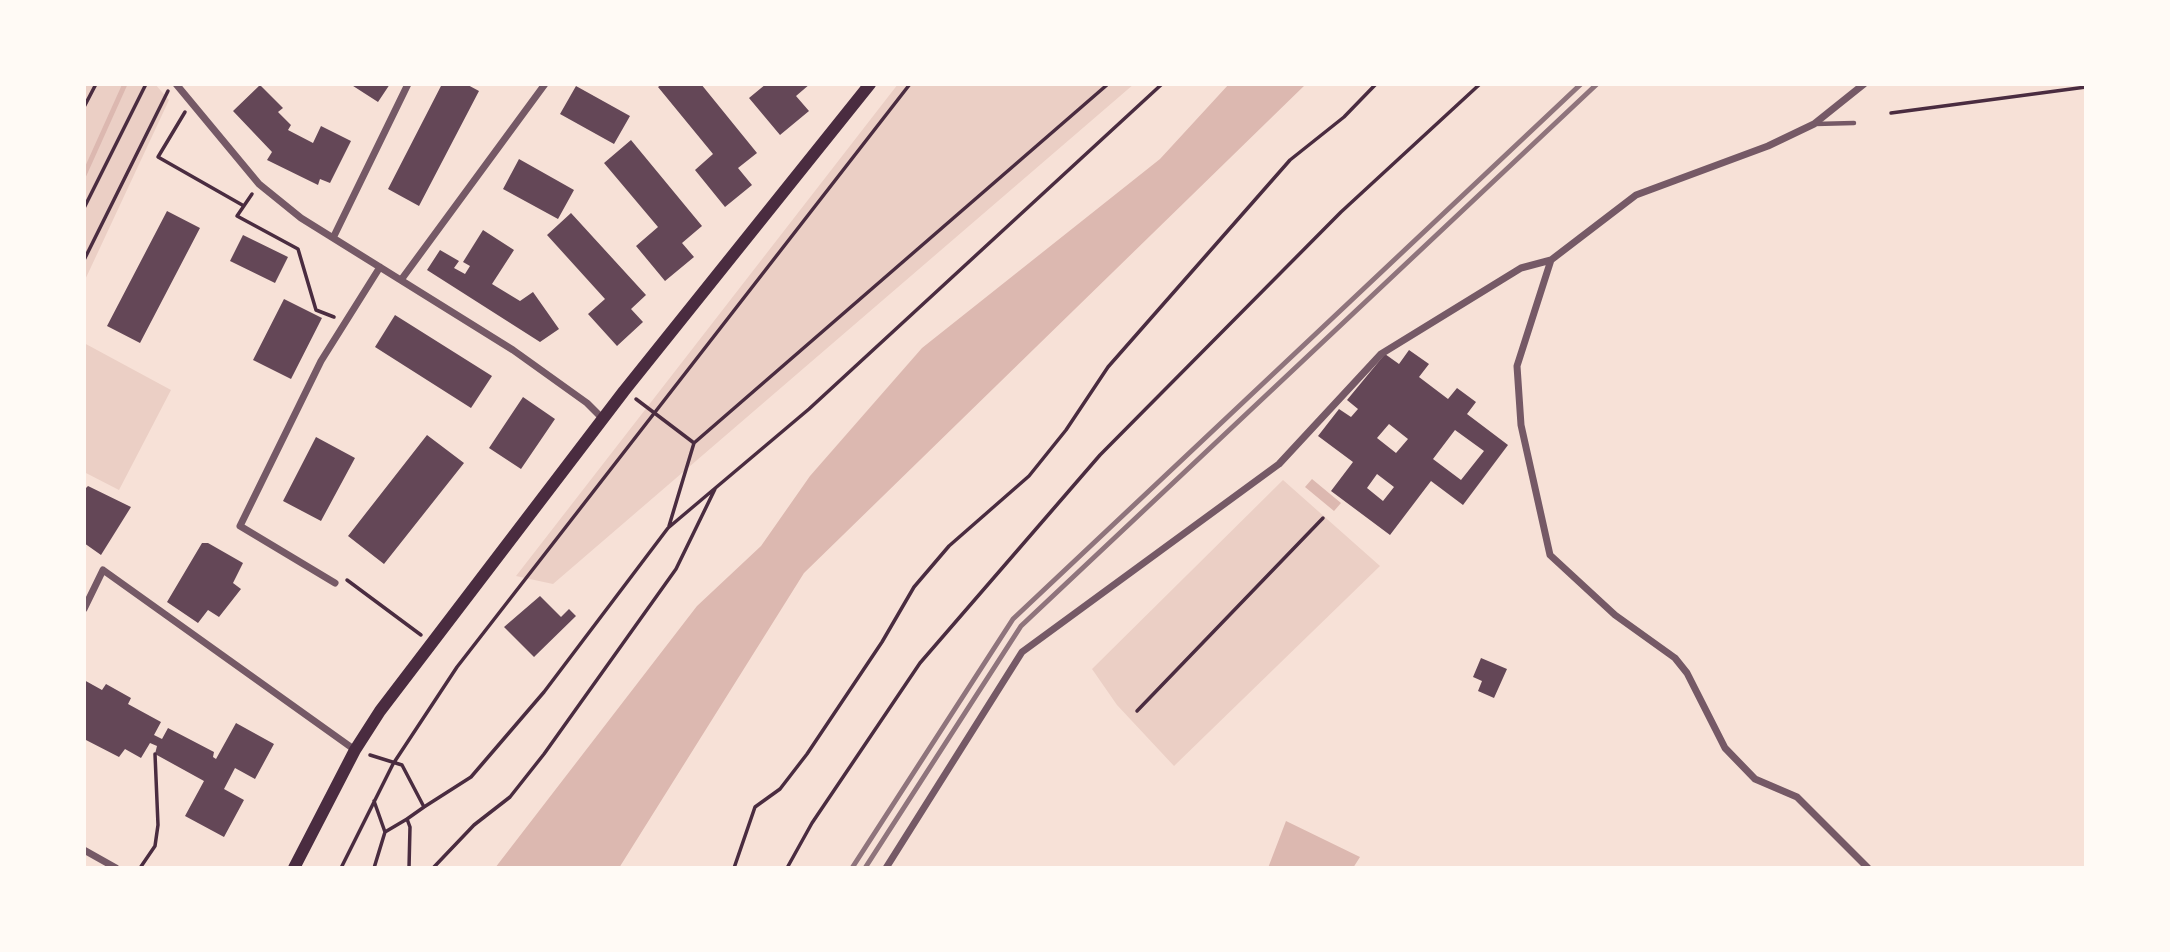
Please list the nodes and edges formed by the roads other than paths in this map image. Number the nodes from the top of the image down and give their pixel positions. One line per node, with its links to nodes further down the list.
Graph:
1 (175, 84): 7 (street)
2 (190, 84): 7 (street)
3 (408, 84): 10 (street)
4 (545, 84): 13 (street)
5 (870, 84): 14 (main road)
6 (1864, 84): 9 (street)
7 (183, 92): 10 (street)
8 (1854, 123): 9 (lane)
9 (1814, 124): 11 (street)
10 (334, 236): 12 (street)
11 (1551, 260): 23 (street); 24 (street)
12 (380, 267): 13 (street); 15 (street)
13 (401, 280): 14 (street)
14 (603, 419): 17 (main road)
15 (335, 583)
16 (84, 609): 17 (street)
17 (355, 750): 18 (main road)
18 (306, 842): 21 (main road); 22 (main road)
19 (84, 850): 20 (street)
20 (116, 868)
21 (294, 868)
22 (302, 868)
23 (886, 868)
24 (1868, 868)

